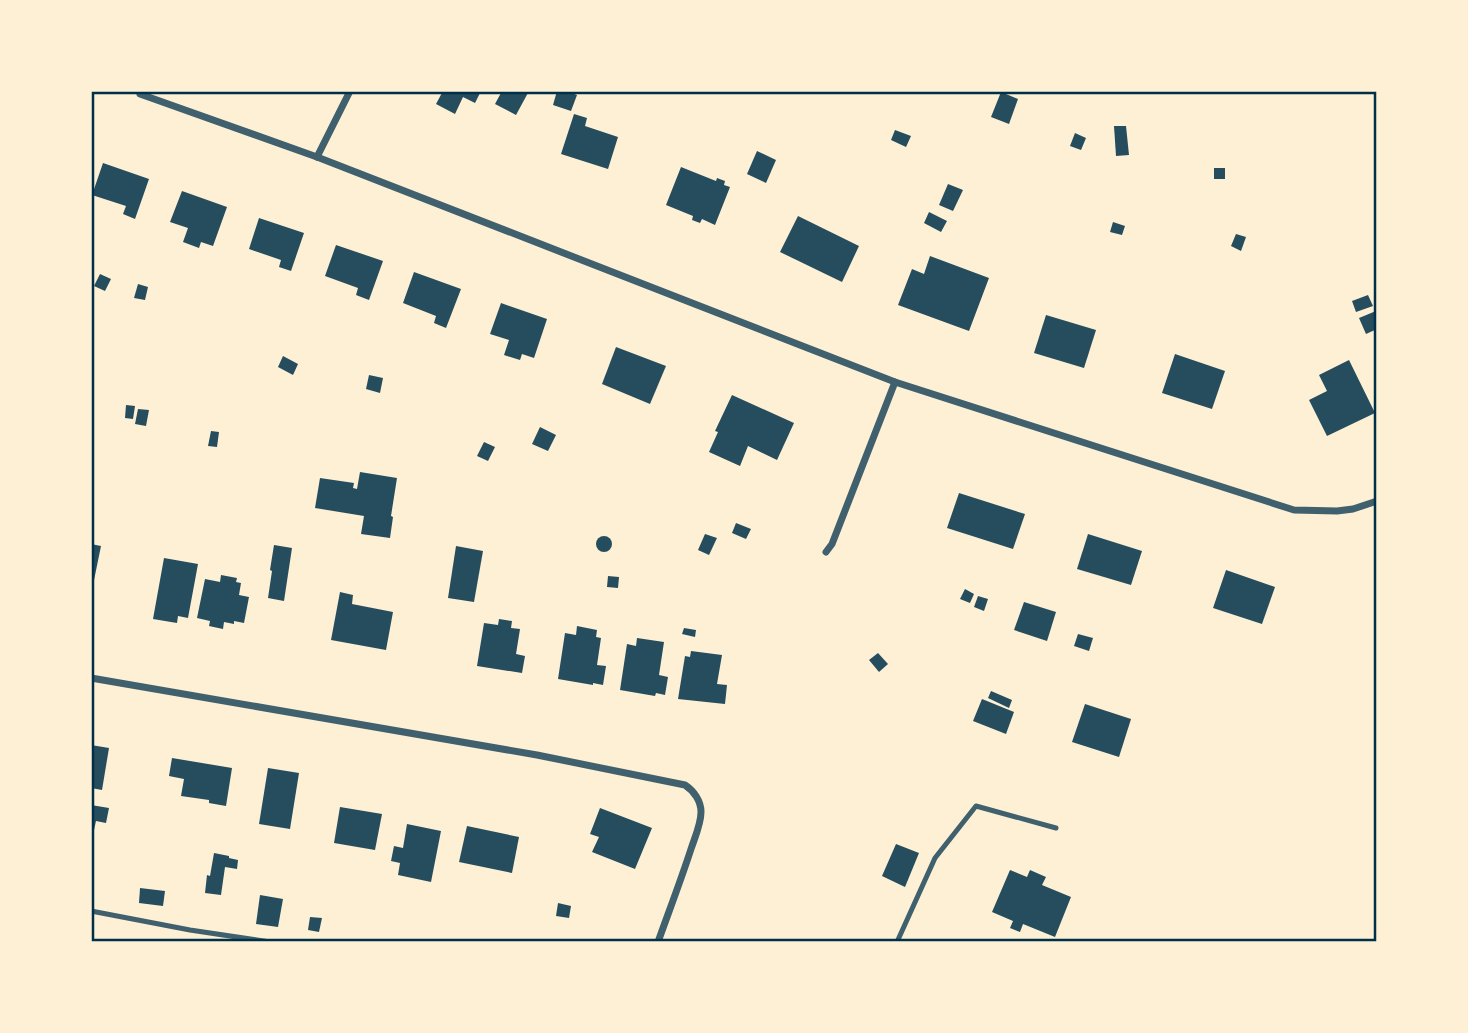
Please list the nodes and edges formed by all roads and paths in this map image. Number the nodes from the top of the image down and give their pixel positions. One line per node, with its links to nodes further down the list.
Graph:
1 (349, 91): 3 (street)
2 (140, 94): 3 (street)
3 (317, 158): 4 (street)
4 (895, 382): 5 (street); 6 (street)
5 (1377, 501)
6 (826, 552)
7 (91, 678): 11 (street)
8 (1056, 828): 12 (lane)
9 (91, 911): 10 (lane)
10 (270, 942)
11 (658, 942)
12 (897, 942)

